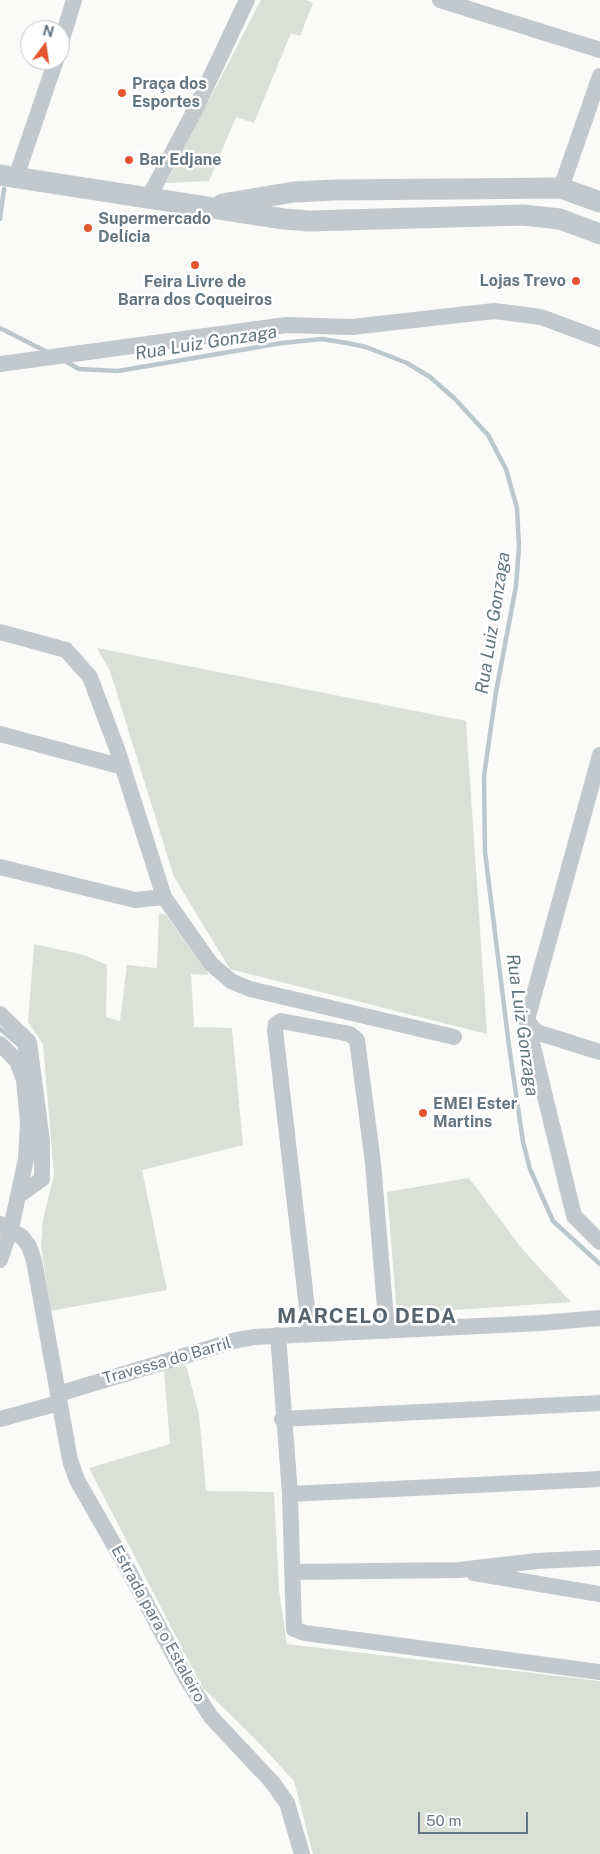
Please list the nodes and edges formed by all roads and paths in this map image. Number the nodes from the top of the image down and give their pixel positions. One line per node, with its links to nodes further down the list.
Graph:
1 (74, 0): 5 (street)
2 (247, 0): 11 (street)
3 (440, 0): 4 (street)
4 (477, 6): 6 (street)
5 (68, 20)
6 (600, 50)
7 (52, 70): 9 (street)
8 (600, 76): 10 (street)
9 (8, 176): 11 (street)
10 (561, 188): 12 (street); 13 (street)
11 (149, 197): 13 (street)
12 (600, 202)
13 (267, 206): 14 (street)
14 (600, 234)
15 (600, 339): 16 (street)
16 (0, 364)
17 (0, 632): 20 (street)
18 (0, 734): 20 (street)
19 (600, 756): 25 (street)
20 (122, 767): 22 (street)
21 (0, 867): 22 (street)
22 (164, 897): 23 (street)
23 (274, 995): 26 (street); 27 (street)
24 (0, 1014): 32 (street)
25 (528, 1015): 31 (street); 34 (street)
26 (359, 1016): 28 (street); 29 (street)
27 (276, 1024): 29 (street); 38 (street)
28 (454, 1037)
29 (357, 1040): 37 (street)
30 (0, 1044): 32 (street)
31 (600, 1052)
32 (18, 1196): 33 (street)
33 (5, 1226): 35 (street); 40 (street, Estrada para o Estaleiro)
34 (600, 1242)
35 (0, 1260)
36 (600, 1318): 37 (street, Travessa do Barril)
37 (387, 1331): 38 (street, Travessa do Barril)
38 (310, 1334): 39 (street, Travessa do Barril)
39 (278, 1335): 40 (street, Travessa do Barril); 43 (street)
40 (59, 1398): 42 (street, Travessa do Barril); 51 (street, Estrada para o Estaleiro)
41 (600, 1403): 43 (street)
42 (0, 1419)
43 (282, 1419): 45 (street)
44 (600, 1479): 45 (street)
45 (290, 1494): 48 (street)
46 (600, 1558): 47 (street)
47 (459, 1570): 48 (street); 49 (street)
48 (292, 1572): 50 (street)
49 (600, 1594)
50 (600, 1672)
51 (302, 1854)

